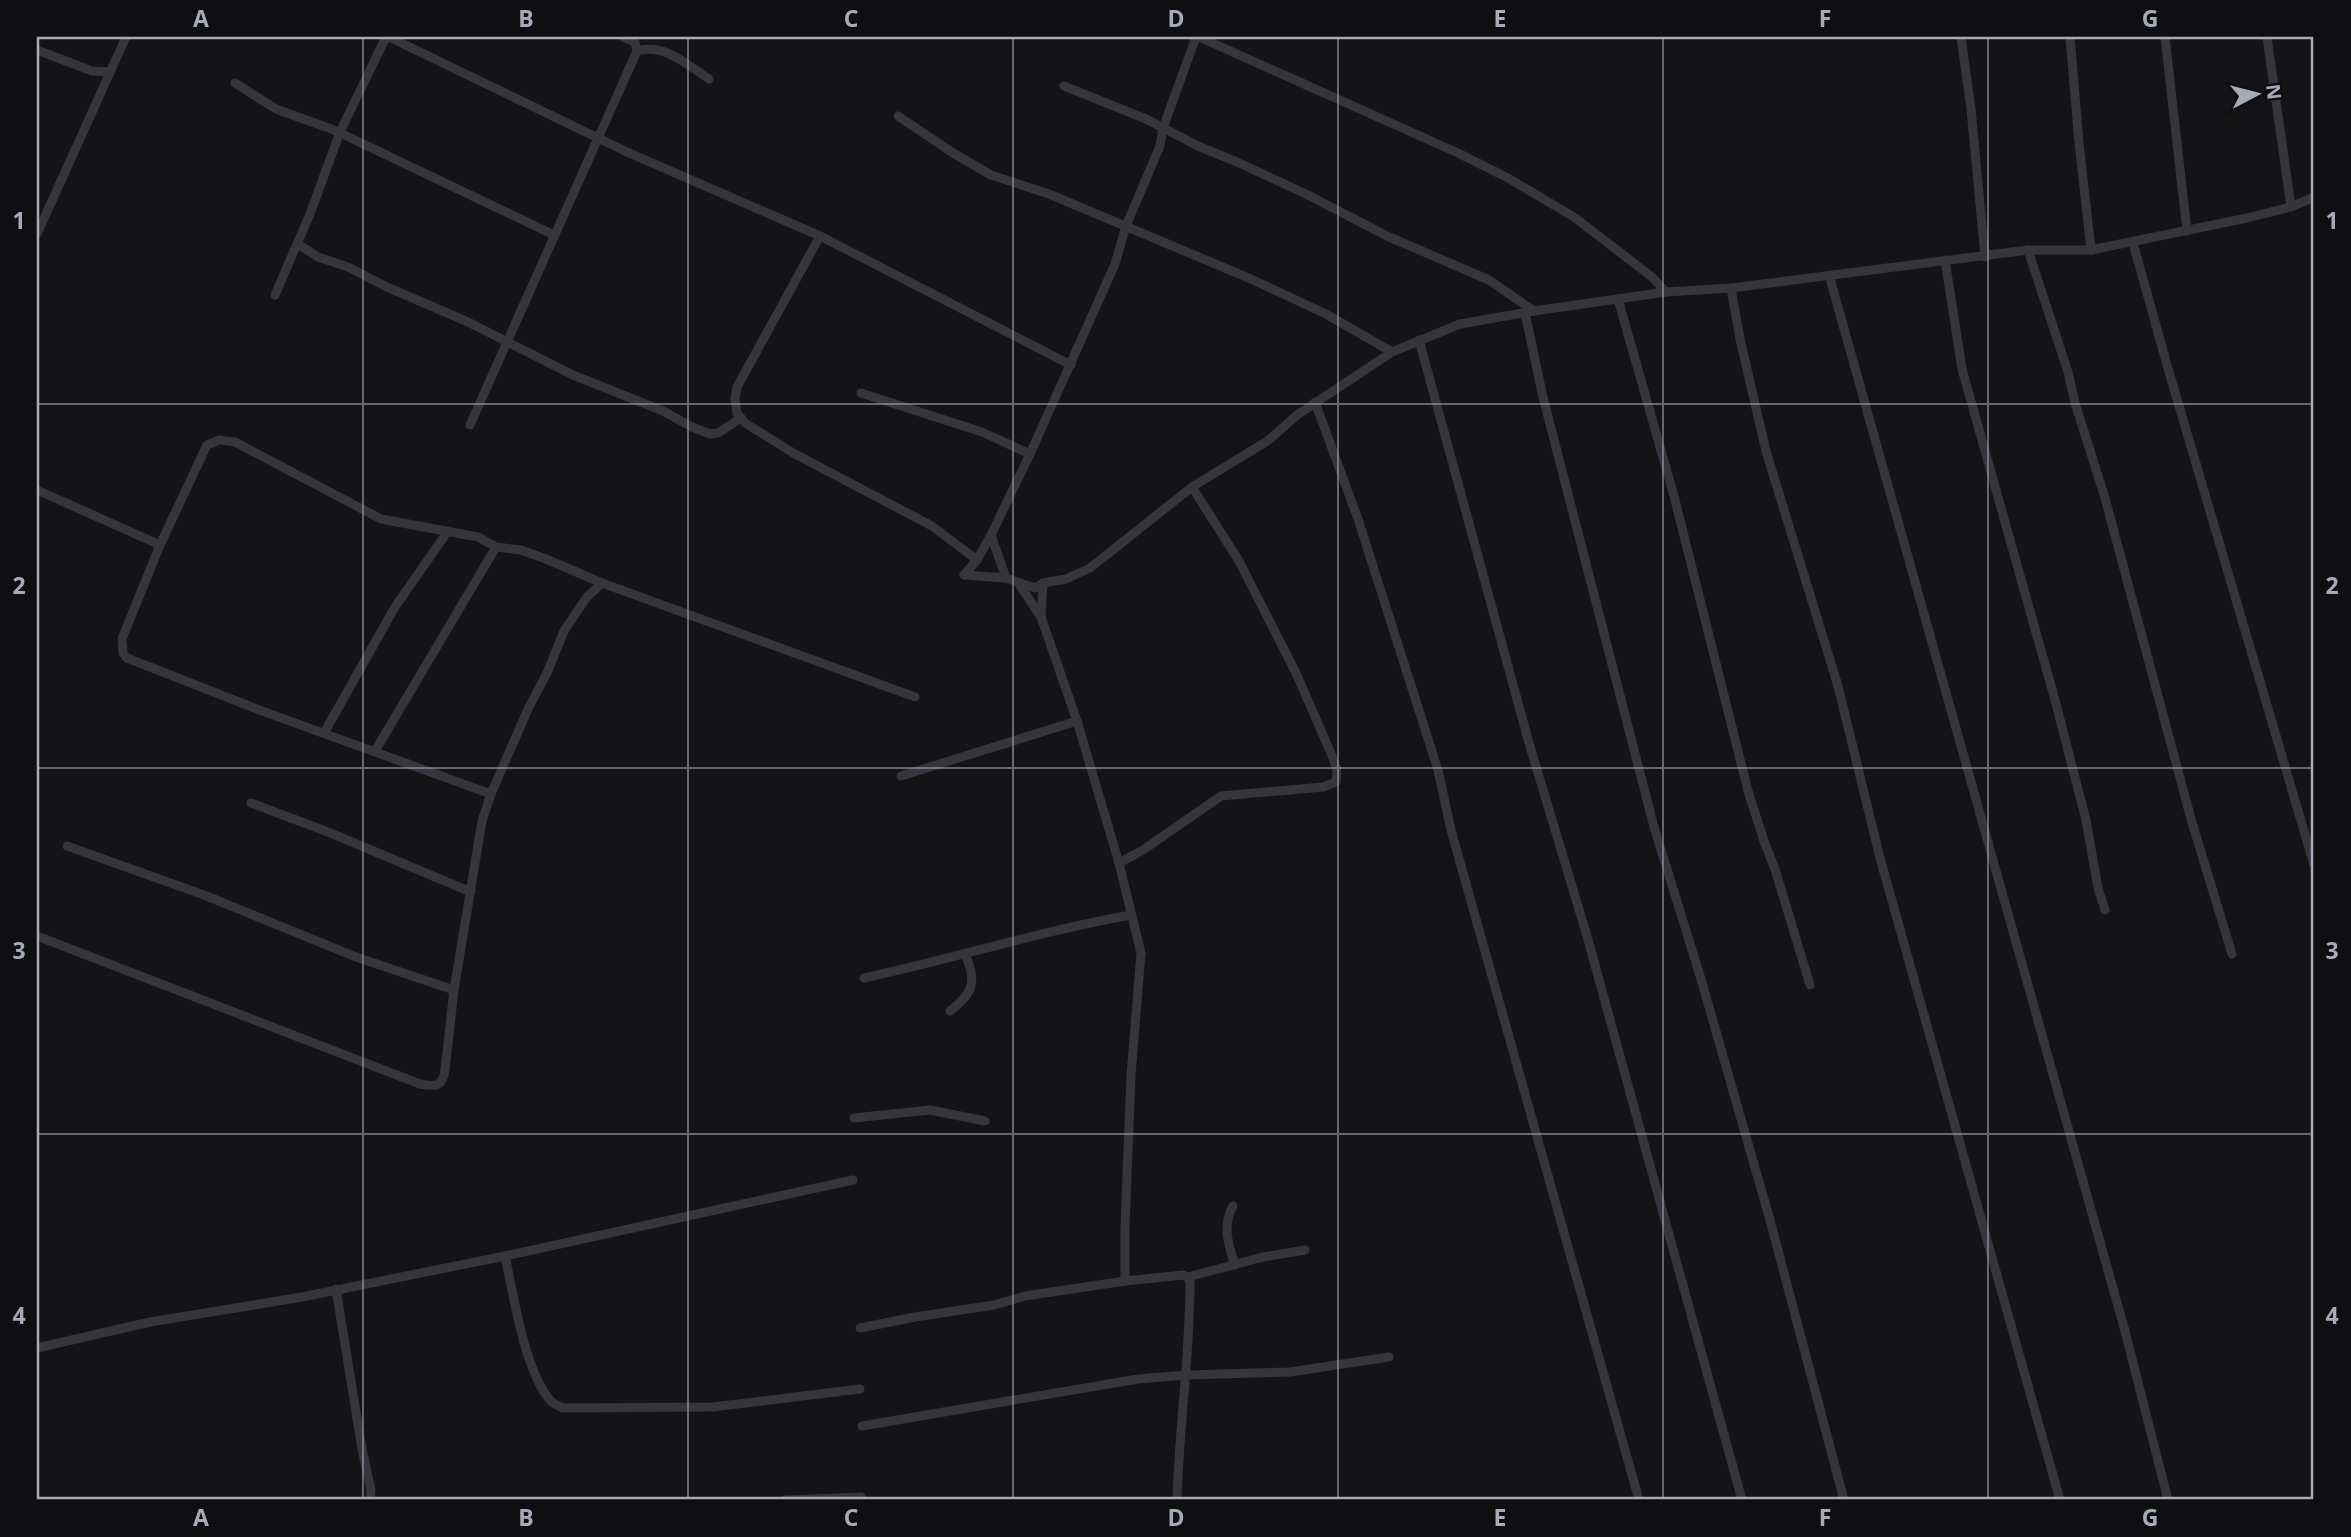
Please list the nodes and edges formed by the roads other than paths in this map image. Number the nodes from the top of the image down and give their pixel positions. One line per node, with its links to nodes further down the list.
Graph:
1 (126, 37): 11 (street)
2 (387, 37): 17 (street); 18 (street)
3 (623, 37): 10 (street)
4 (1198, 37): 16 (street); 34 (street)
5 (1961, 37): 30 (street)
6 (2070, 37): 29 (street)
7 (2165, 37): 22 (street)
8 (2267, 37): 20 (street)
9 (37, 50): 11 (street)
10 (637, 51): 12 (street); 18 (street)
11 (110, 72): 23 (street)
12 (709, 79)
13 (235, 83): 17 (street)
14 (1064, 86): 16 (street)
15 (898, 116): 21 (street)
16 (1163, 128): 21 (street); 37 (street)
17 (340, 132): 24 (street); 27 (street)
18 (597, 137): 24 (street); 25 (street)
19 (2314, 197): 20 (street)
20 (2291, 207): 22 (street)
21 (1126, 226): 40 (street); 41 (street)
22 (2187, 231): 26 (street)
23 (37, 234)
24 (554, 235): 39 (street)
25 (820, 236): 41 (street); 44 (street)
26 (2133, 243): 29 (street); 68 (street)
27 (299, 244): 35 (street); 39 (street)
28 (2028, 250): 29 (street); 30 (street); 74 (street)
29 (2091, 250)
30 (1985, 257): 31 (street)
31 (1945, 260): 32 (street); 70 (street)
32 (1829, 275): 33 (street); 103 (street)
33 (1731, 288): 34 (street); 102 (street)
34 (1666, 292): 36 (street)
35 (275, 295)
36 (1618, 299): 37 (street); 76 (street)
37 (1530, 312): 38 (street); 101 (street)
38 (1419, 340): 40 (street); 100 (street)
39 (508, 342): 44 (street); 45 (street)
40 (1392, 352): 43 (street)
41 (1070, 365): 46 (street)
42 (861, 393): 46 (street)
43 (1315, 402): 47 (street); 99 (street)
44 (741, 418): 53 (street)
45 (470, 425)
46 (1030, 454): 50 (street)
47 (1192, 487): 56 (street); 67 (street)
48 (37, 490): 51 (street)
49 (448, 531): 51 (street); 52 (street); 61 (street)
50 (991, 535): 53 (street); 54 (street)
51 (160, 545): 61 (street)
52 (496, 547): 55 (street); 62 (street)
53 (977, 560): 54 (street)
54 (1006, 579): 57 (street)
55 (602, 583): 59 (street); 64 (street)
56 (1043, 583): 57 (street); 58 (street)
57 (1019, 584): 58 (street)
58 (1041, 617): 60 (street)
59 (915, 697)
60 (1077, 721): 63 (street); 67 (street)
61 (324, 733): 62 (street)
62 (375, 751): 64 (street)
63 (901, 776)
64 (491, 794): 69 (street)
65 (251, 803): 69 (street)
66 (67, 846): 77 (street)
67 (1119, 863): 71 (street)
68 (2314, 865)
69 (471, 892): 77 (street)
70 (2105, 910)
71 (1131, 915): 73 (street); 87 (street)
72 (37, 936): 77 (street)
73 (965, 954): 75 (street); 78 (street)
74 (2232, 954)
75 (864, 978)
76 (1810, 985)
77 (454, 990)
78 (950, 1011)
79 (854, 1118): 80 (street)
80 (985, 1121)
81 (853, 1180): 84 (street)
82 (1233, 1206): 85 (street)
83 (1305, 1250): 85 (street)
84 (505, 1256): 88 (street); 93 (street)
85 (1235, 1265): 86 (street)
86 (1188, 1277): 87 (street); 92 (street)
87 (1125, 1281): 89 (street)
88 (336, 1289): 90 (street); 96 (street)
89 (860, 1328)
90 (38, 1345)
91 (1389, 1357): 92 (street)
92 (1186, 1375): 94 (street); 98 (street)
93 (860, 1390)
94 (862, 1426)
95 (861, 1497): 97 (street)
96 (370, 1500)
97 (785, 1500)
98 (1177, 1500)
99 (1639, 1500)
100 (1742, 1500)
101 (1844, 1500)
102 (2060, 1500)
103 (2168, 1500)

